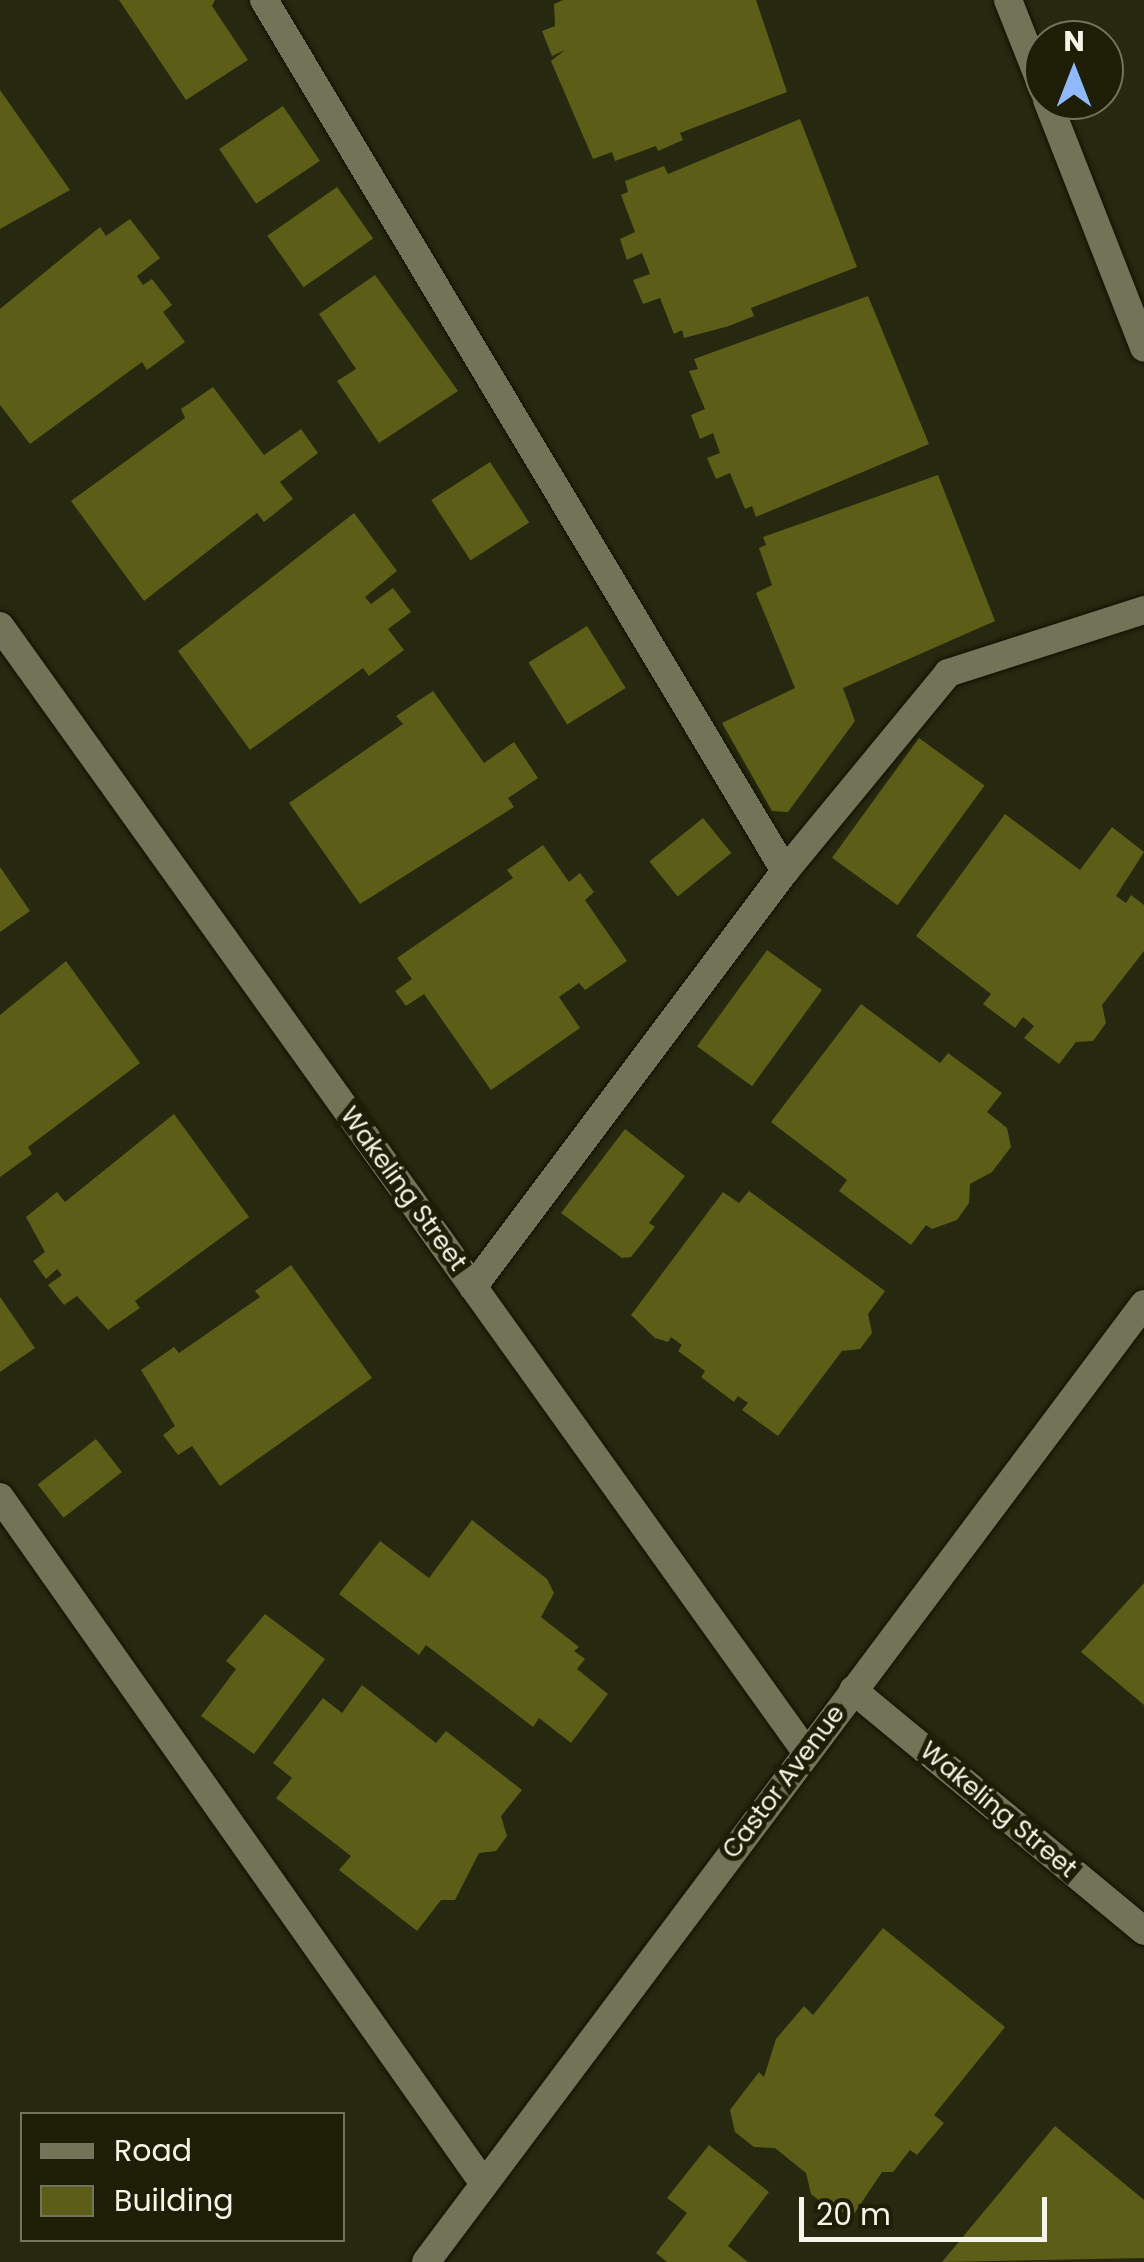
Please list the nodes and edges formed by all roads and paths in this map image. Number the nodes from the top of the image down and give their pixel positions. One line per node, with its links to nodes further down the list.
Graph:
1 (264, 0): 8 (street)
2 (1008, 0): 3 (street)
3 (1024, 41)
4 (1055, 120): 5 (street)
5 (1144, 348)
6 (1144, 610): 8 (street)
7 (0, 626): 9 (street, Wakeling Street)
8 (785, 872): 9 (street)
9 (474, 1287): 13 (street, Wakeling Street)
10 (1144, 1304): 12 (street, Castor Avenue)
11 (0, 1498): 15 (street)
12 (852, 1690): 13 (street, Castor Avenue); 14 (street, Wakeling Street)
13 (806, 1752): 15 (street, Castor Avenue)
14 (1144, 1932)
15 (484, 2184): 16 (street, Castor Avenue)
16 (426, 2262)

